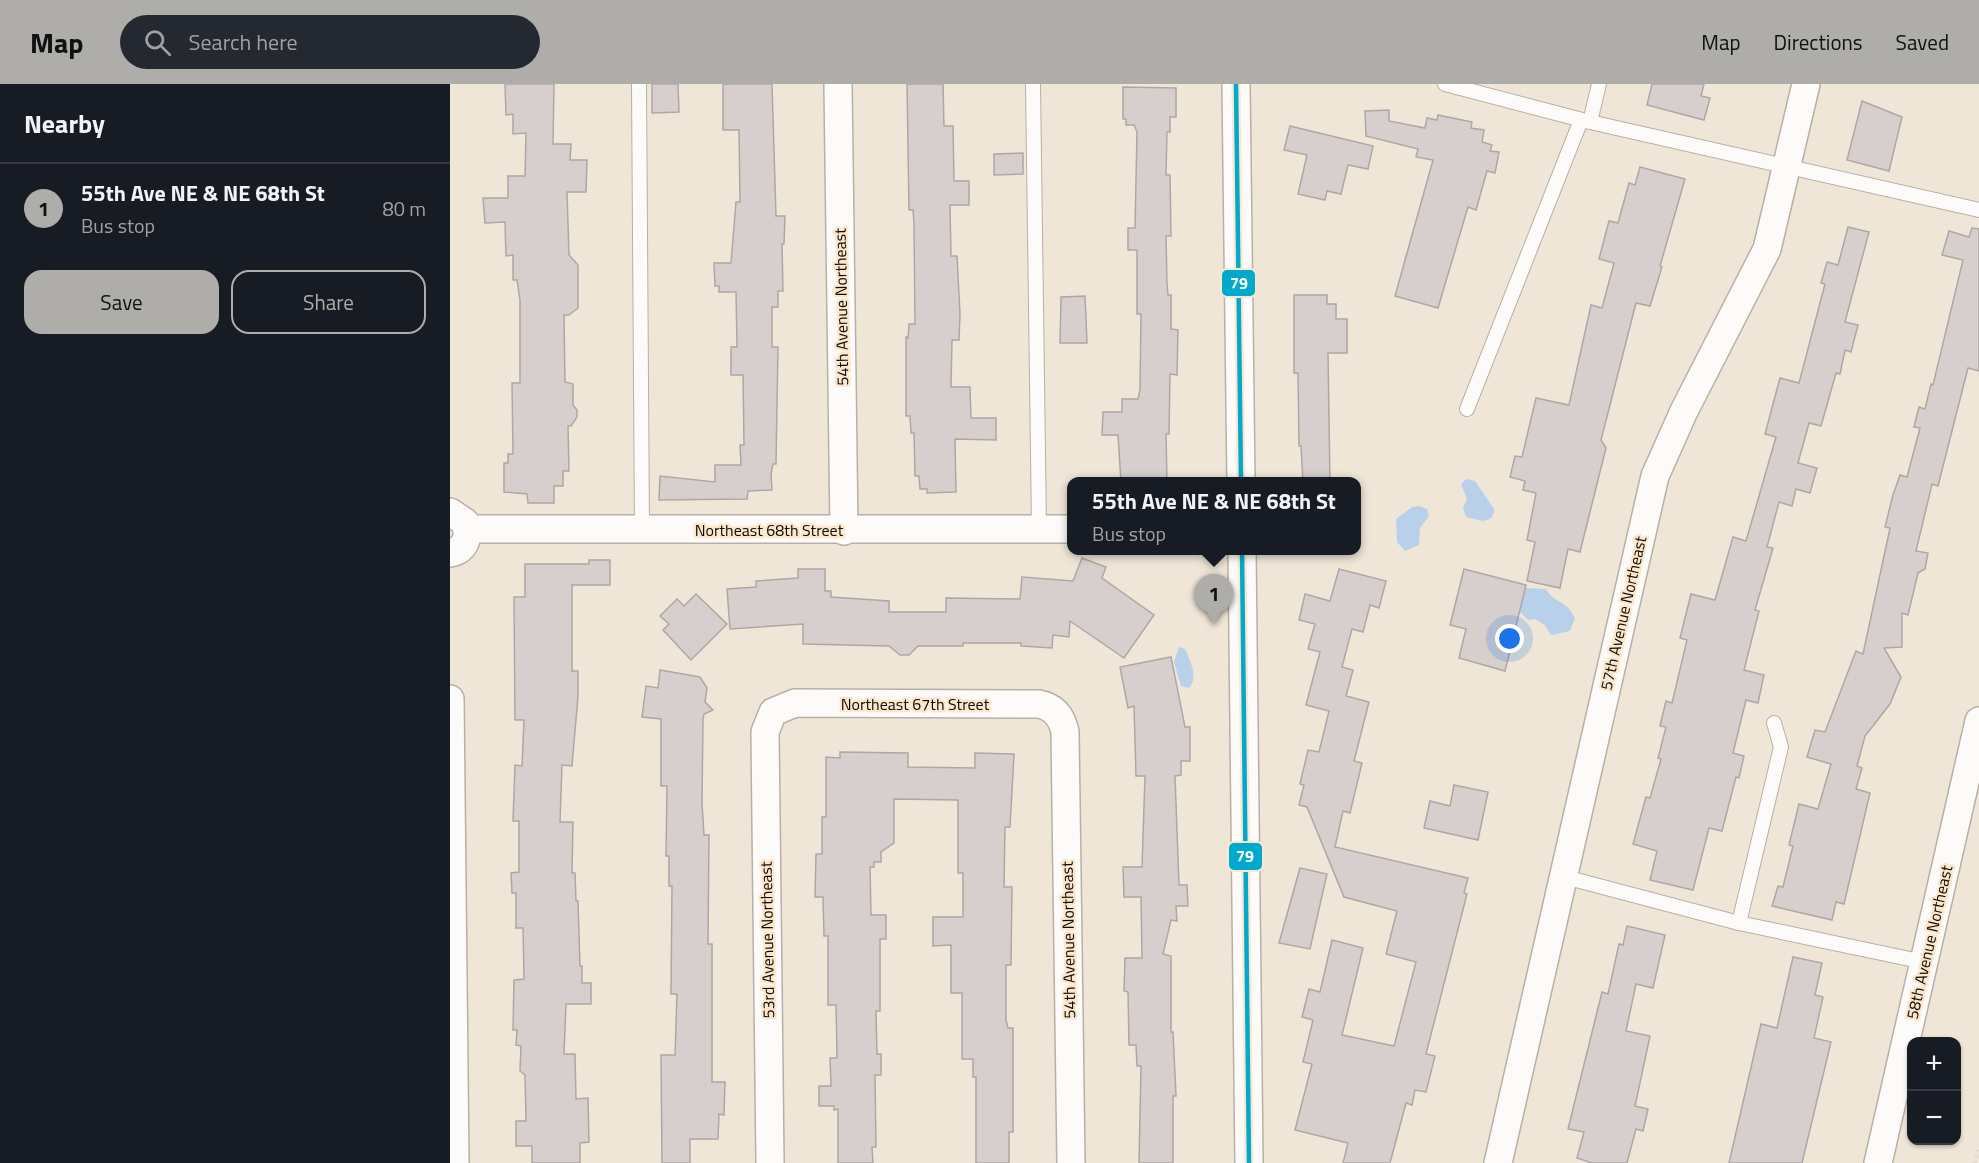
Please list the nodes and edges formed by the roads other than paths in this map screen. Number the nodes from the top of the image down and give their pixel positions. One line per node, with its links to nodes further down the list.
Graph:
1 (639, 84): 16 (lane)
2 (838, 84): 17 (street, 54th Avenue Northeast)
3 (1034, 84): 14 (lane)
4 (1236, 84): 12 (street)
5 (1445, 84): 8 (lane)
6 (1599, 84): 8 (lane)
7 (1806, 84): 9 (street, 57th Avenue Northeast)
8 (1585, 121): 9 (lane); 11 (lane)
9 (1788, 166): 10 (lane); 25 (street, 57th Avenue Northeast)
10 (1979, 210)
11 (1467, 409)
12 (1241, 477)
13 (459, 521): 16 (street, Northeast 68th Street); 18 (street)
14 (1039, 529): 15 (street, Northeast 68th Street); 17 (street, Northeast 68th Street)
15 (1067, 529)
16 (642, 530): 17 (street, Northeast 68th Street)
17 (844, 531)
18 (450, 553)
19 (1242, 555): 31 (street)
20 (450, 699): 28 (street)
21 (770, 717): 22 (street, Northeast 67th Street); 29 (street, 53rd Avenue Northeast)
22 (1061, 718): 30 (street, 54th Avenue Northeast)
23 (1979, 721): 27 (street, 58th Avenue Northeast)
24 (1773, 723): 26 (lane)
25 (1561, 876): 26 (lane); 32 (street, 57th Avenue Northeast)
26 (1739, 923): 27 (lane)
27 (1924, 962): 33 (street, 58th Avenue Northeast)
28 (455, 1163)
29 (770, 1163)
30 (1071, 1163)
31 (1250, 1163)
32 (1497, 1163)
33 (1878, 1163)

